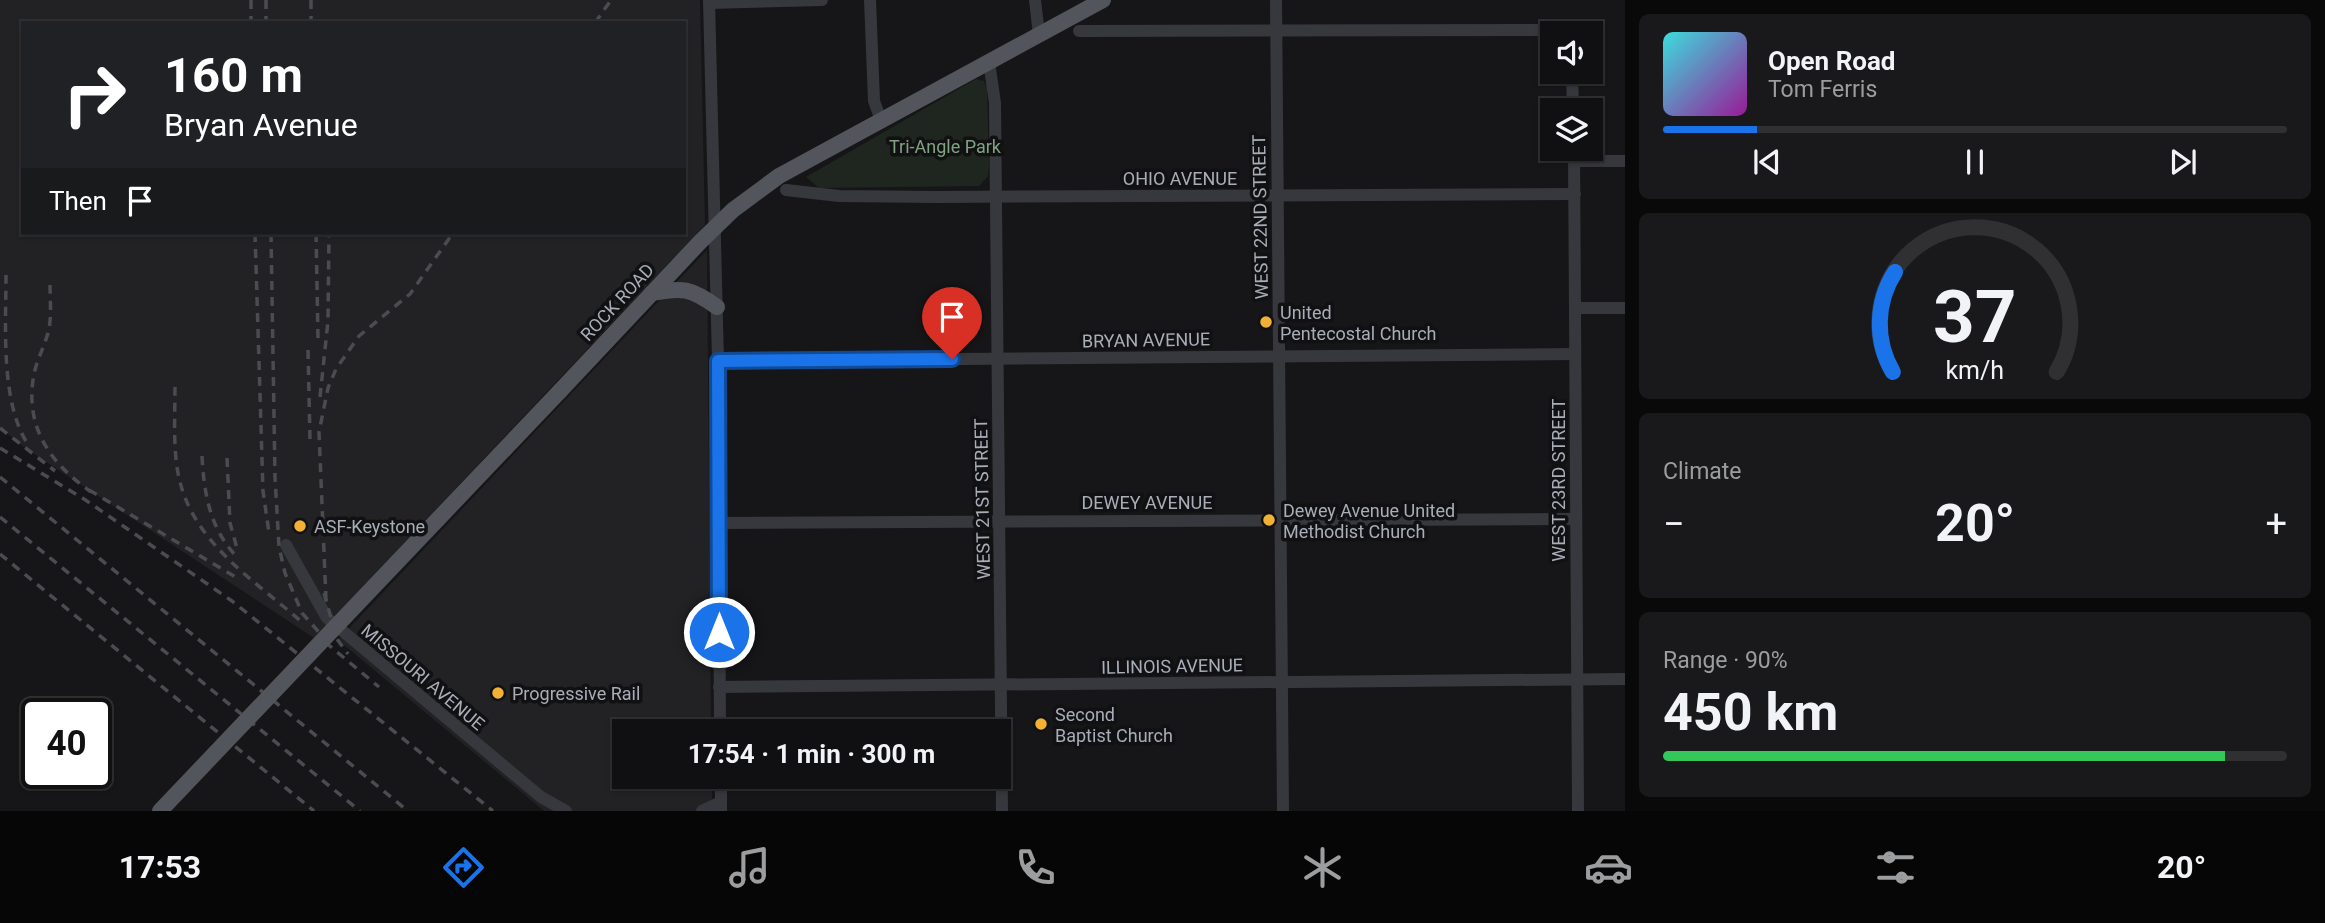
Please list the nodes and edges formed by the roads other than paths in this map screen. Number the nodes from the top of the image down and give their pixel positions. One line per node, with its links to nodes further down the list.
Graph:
1 (822, 0): 6 (street)
2 (870, 0): 12 (street)
3 (1035, 0): 10 (street)
4 (1103, 0): 10 (main road, ROCK ROAD)
5 (1276, 0): 7 (street, WEST 22ND STREET)
6 (709, 2): 20 (street)
7 (1276, 31): 8 (street); 9 (street); 18 (street, WEST 22ND STREET)
8 (1079, 32)
9 (1540, 33)
10 (1039, 35): 11 (main road, ROCK ROAD)
11 (989, 62): 12 (main road, ROCK ROAD); 19 (street, WEST 21ST STREET)
12 (881, 120): 20 (main road, ROCK ROAD)
13 (1603, 158): 15 (street)
14 (1574, 161): 17 (street, WEST 23RD STREET)
15 (1625, 161)
16 (786, 190): 19 (street, OHIO AVENUE)
17 (1575, 194): 18 (street, OHIO AVENUE); 23 (street, WEST 23RD STREET)
18 (1277, 195): 19 (street, OHIO AVENUE); 26 (street, WEST 22ND STREET)
19 (996, 197): 27 (street, WEST 21ST STREET)
20 (715, 228): 21 (main road, ROCK ROAD); 22 (street)
21 (652, 293): 22 (main road); 42 (main road, ROCK ROAD, bridge)
22 (717, 307): 28 (street)
23 (1575, 307): 24 (street); 25 (street, WEST 23RD STREET)
24 (1625, 308)
25 (1575, 354): 26 (street, BRYAN AVENUE); 30 (street, WEST 23RD STREET)
26 (1279, 357): 27 (street, BRYAN AVENUE); 29 (street, WEST 22ND STREET)
27 (999, 360): 28 (street, BRYAN AVENUE); 31 (street, WEST 21ST STREET)
28 (718, 361): 32 (street)
29 (1280, 519): 30 (street, DEWEY AVENUE); 31 (street, DEWEY AVENUE); 36 (street, WEST 22ND STREET)
30 (1576, 519): 35 (street, WEST 23RD STREET)
31 (1000, 520): 32 (street, DEWEY AVENUE); 37 (street, WEST 21ST STREET)
32 (719, 523): 38 (street)
33 (286, 545): 43 (street, MISSOURI AVENUE)
34 (1625, 679): 35 (street, ILLINOIS AVENUE)
35 (1576, 680): 36 (street, ILLINOIS AVENUE); 47 (street, WEST 23RD STREET)
36 (1281, 682): 37 (street, ILLINOIS AVENUE); 46 (street, WEST 22ND STREET)
37 (1001, 685): 38 (street, ILLINOIS AVENUE); 45 (street, WEST 21ST STREET)
38 (719, 687): 39 (street)
39 (720, 719)
40 (721, 789): 41 (street)
41 (721, 807): 44 (street)
42 (160, 811)
43 (566, 811)
44 (702, 811)
45 (1002, 811)
46 (1283, 811)
47 (1578, 811)

